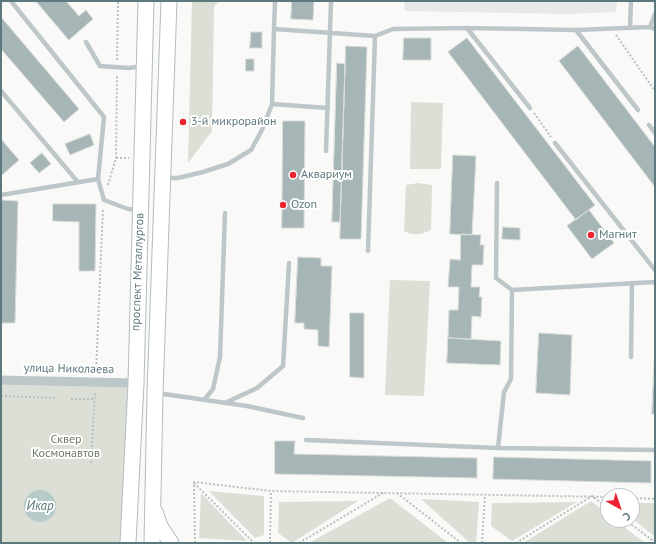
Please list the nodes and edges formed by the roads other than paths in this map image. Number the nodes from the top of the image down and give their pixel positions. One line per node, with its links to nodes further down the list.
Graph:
1 (11, 1): 29 (lane)
2 (146, 1): 17 (main road, проспект Металлургов)
3 (169, 1): 28 (main road, проспект Металлургов)
4 (275, 1): 11 (lane)
5 (332, 1): 14 (lane)
6 (631, 1): 10 (lane)
7 (655, 14): 8 (lane)
8 (650, 27): 10 (lane); 12 (lane)
9 (468, 28): 13 (lane); 15 (lane); 21 (lane)
10 (630, 28): 13 (lane)
11 (274, 29): 14 (lane); 19 (lane)
12 (655, 29)
13 (576, 30): 22 (lane)
14 (330, 32): 15 (lane); 20 (lane)
15 (375, 36): 35 (lane)
16 (86, 42): 17 (lane)
17 (144, 66): 27 (main road, проспект Металлургов)
18 (1, 91): 30 (lane)
19 (272, 104): 20 (lane); 28 (lane)
20 (328, 108): 26 (lane)
21 (530, 108)
22 (638, 110)
23 (649, 125): 24 (lane)
24 (655, 133)
25 (555, 143): 37 (lane)
26 (326, 152)
27 (141, 177): 28 (main road); 33 (main road, проспект Металлургов)
28 (164, 178): 44 (main road, проспект Металлургов)
29 (98, 179): 30 (lane); 33 (lane)
30 (77, 181): 32 (lane)
31 (497, 183): 40 (lane)
32 (1, 195)
33 (140, 211): 43 (main road, проспект Металлургов)
34 (225, 213): 45 (lane)
35 (368, 251)
36 (289, 263): 46 (lane)
37 (655, 270)
38 (655, 282): 39 (lane)
39 (632, 283): 40 (lane); 41 (lane)
40 (512, 290): 49 (lane)
41 (631, 357)
42 (1, 380): 43 (street, улица Николаева)
43 (136, 383): 44 (main road); 52 (main road, проспект Металлургов)
44 (155, 388): 45 (lane); 51 (main road, проспект Металлургов)
45 (204, 400): 46 (lane)
46 (225, 403): 47 (lane)
47 (303, 418)
48 (306, 440): 49 (lane)
49 (498, 448): 50 (lane)
50 (655, 450)
51 (153, 507): 53 (main road, проспект Металлургов); 54 (main road)
52 (128, 543)
53 (152, 543)
54 (171, 543)

